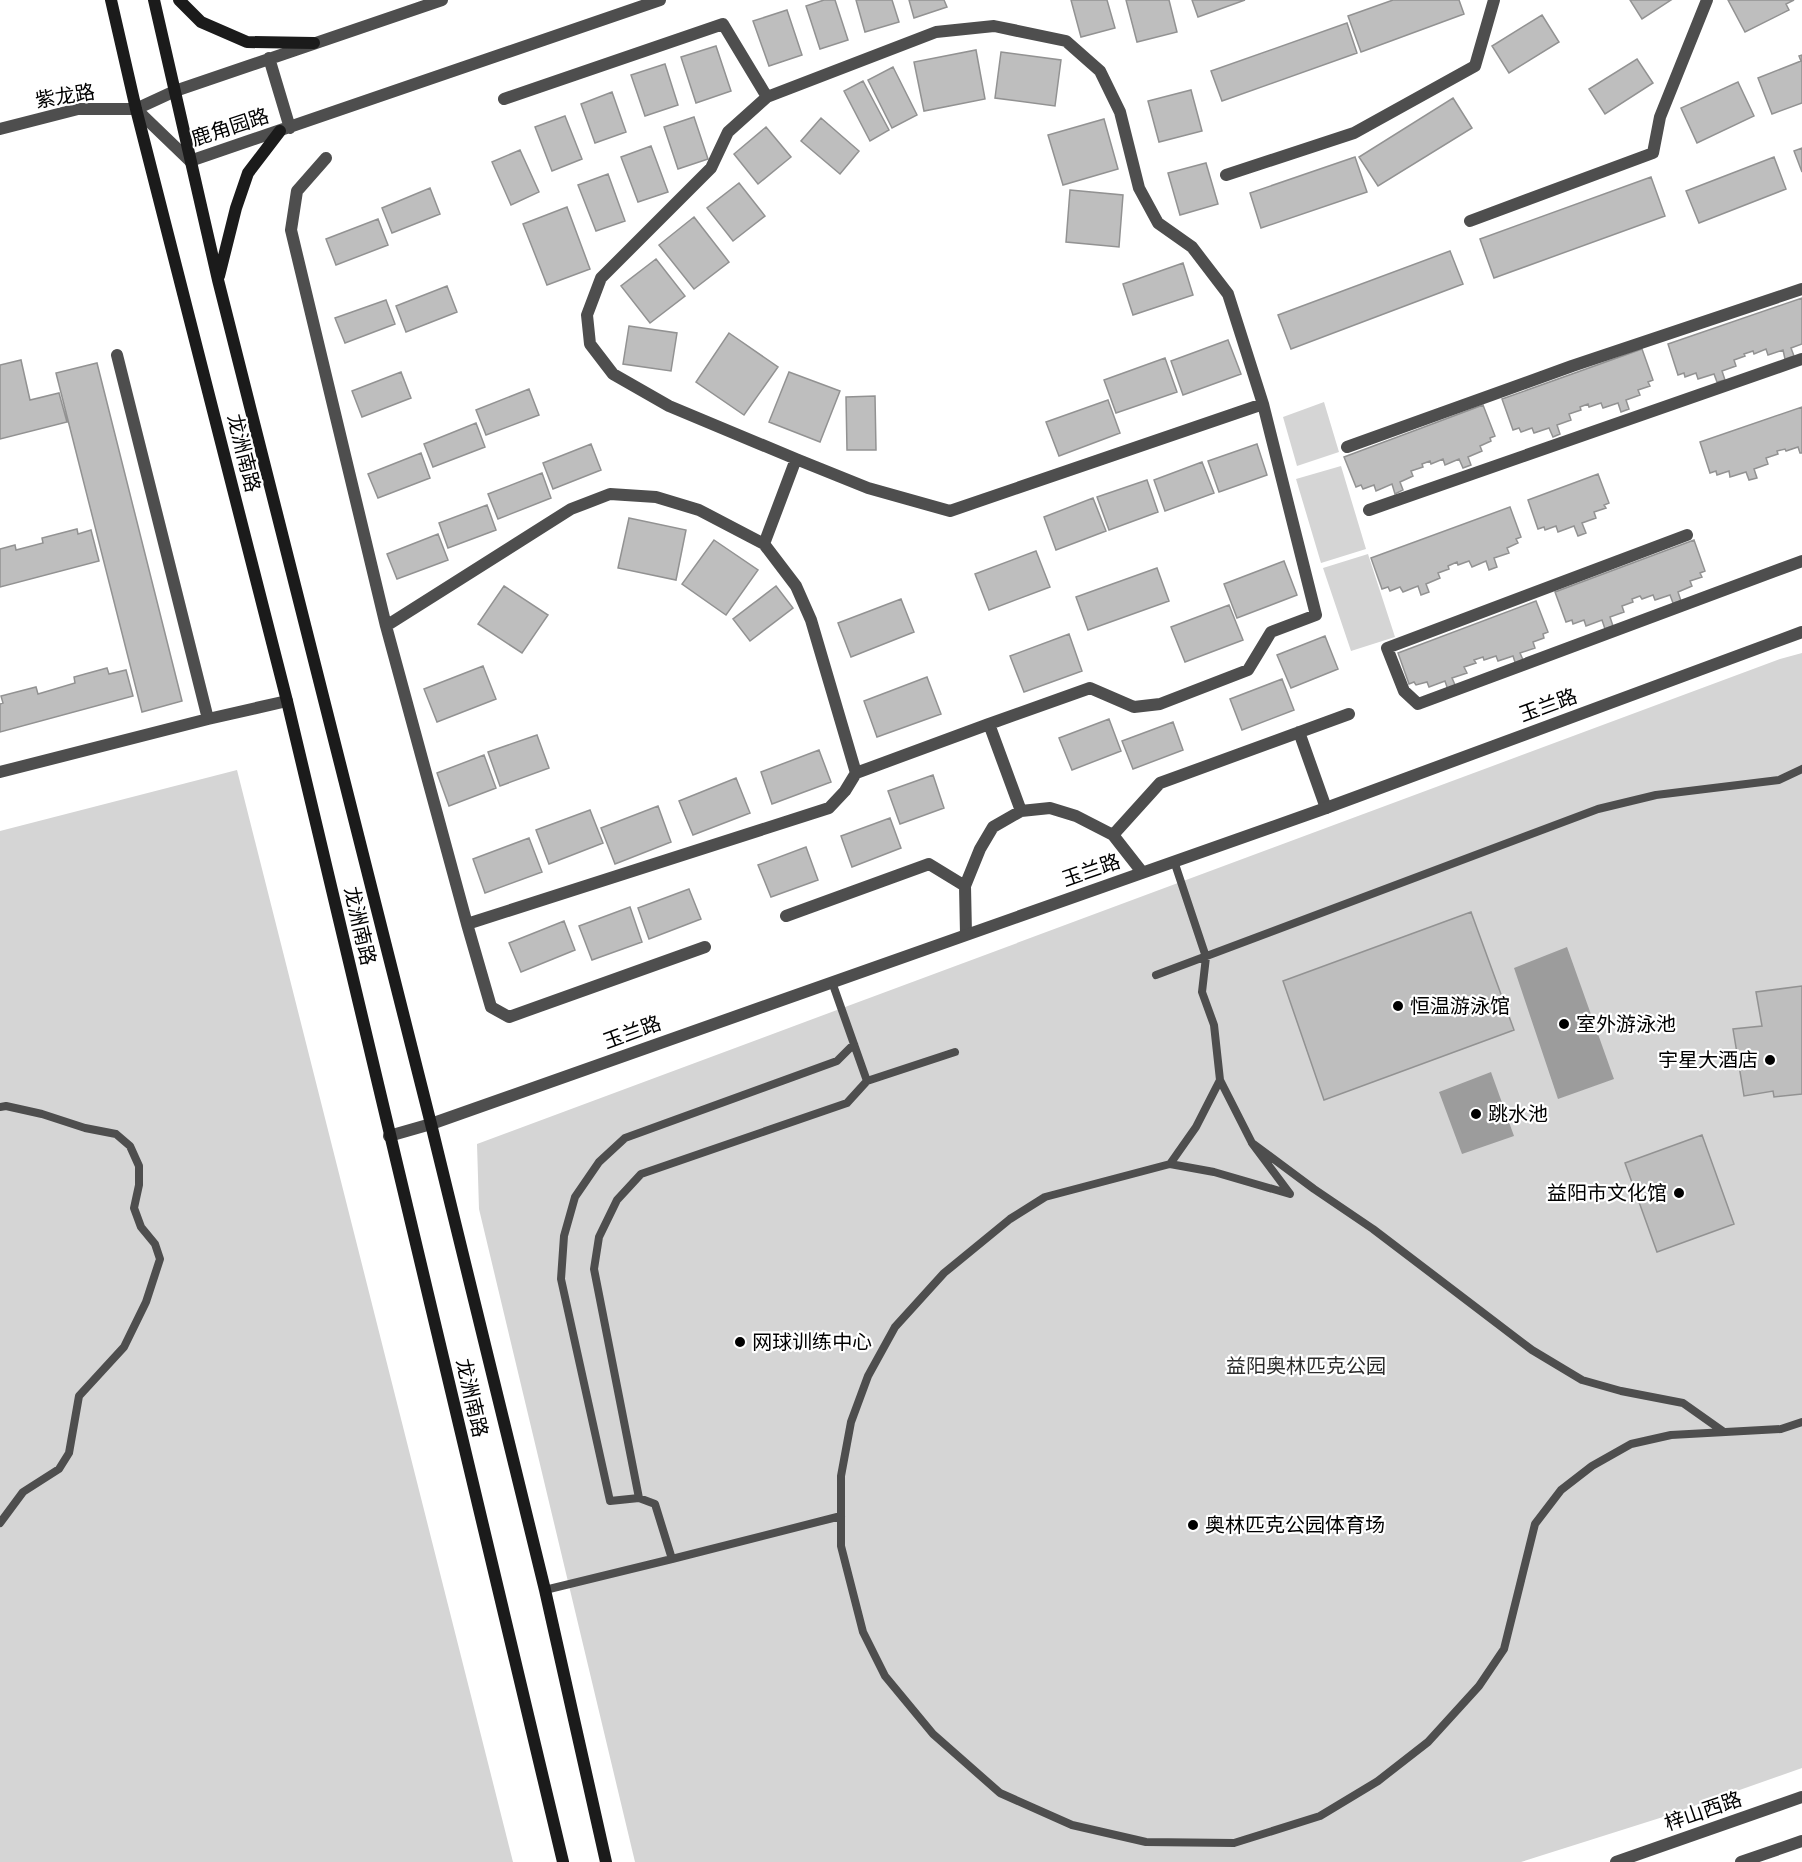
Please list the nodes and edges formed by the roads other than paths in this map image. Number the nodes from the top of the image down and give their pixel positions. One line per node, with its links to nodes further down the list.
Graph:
1 (111, 0): 13 (main road, 龙洲南路)
2 (154, 0): 10 (main road, 龙洲南路)
3 (179, 0): 8 (main road)
4 (442, 0): 8 (street)
5 (660, 0): 15 (street, 鹿角园路)
6 (1494, 0): 18 (street)
7 (1707, 0): 19 (street)
8 (314, 43): 9 (street)
9 (269, 58): 10 (street); 15 (street)
10 (175, 91): 13 (street); 17 (main road, 龙洲南路)
11 (767, 97): 12 (street); 24 (street); 26 (street)
12 (504, 99)
13 (136, 109): 14 (street, 紫龙路); 17 (street, 鹿角园路); 33 (main road, 龙洲南路)
14 (0, 129)
15 (285, 129): 17 (street, 鹿角园路); 20 (main road)
16 (326, 158): 31 (street)
17 (190, 161): 20 (main road, 龙洲南路)
18 (1226, 175)
19 (1470, 221)
20 (218, 280): 59 (main road, 龙洲南路)
21 (1802, 289): 25 (street)
22 (117, 355): 35 (street)
23 (1802, 358): 27 (street)
24 (1263, 404): 26 (street); 36 (street)
25 (1347, 447)
26 (796, 459): 29 (street)
27 (1369, 510)
28 (1688, 535): 30 (street)
29 (764, 544): 31 (street); 40 (street)
30 (1802, 561)
31 (386, 626): 48 (street)
32 (1802, 632): 41 (street, 玉兰路)
33 (287, 701): 35 (street); 60 (main road, 龙洲南路)
34 (1349, 714): 37 (street)
35 (208, 719): 39 (street)
36 (989, 724): 40 (street); 42 (street)
37 (1299, 732): 41 (street); 43 (street)
38 (1802, 769): 51 (lane)
39 (0, 772)
40 (856, 773): 48 (street)
41 (1326, 808): 44 (street, 玉兰路)
42 (1021, 811): 43 (street); 46 (street)
43 (1113, 836): 45 (street)
44 (1174, 861): 45 (street, 玉兰路); 51 (lane)
45 (1142, 872): 49 (street, 玉兰路)
46 (965, 886): 47 (street); 49 (street)
47 (786, 916)
48 (467, 924): 50 (street)
49 (966, 934): 53 (street, 玉兰路)
50 (705, 947)
51 (1206, 957): 52 (lane); 56 (lane)
52 (1156, 975)
53 (832, 982): 54 (lane); 59 (street, 玉兰路)
54 (854, 1044): 57 (lane); 65 (lane)
55 (955, 1052): 57 (lane)
56 (1220, 1080): 61 (lane); 62 (lane)
57 (867, 1082): 65 (lane)
58 (0, 1107): 67 (lane)
59 (431, 1124): 60 (street, 玉兰路); 69 (main road, 龙洲南路)
60 (389, 1136): 72 (main road, 龙洲南路)
61 (1252, 1143): 62 (lane); 64 (lane)
62 (1170, 1164): 66 (lane)
63 (1802, 1422): 64 (lane)
64 (1724, 1432): 66 (lane)
65 (639, 1498): 68 (lane)
66 (841, 1516): 68 (lane)
67 (0, 1523)
68 (672, 1559): 69 (lane)
69 (545, 1590): 73 (main road, 龙洲南路)
70 (1802, 1797): 74 (street, 梓山西路)
71 (1802, 1841): 75 (street)
72 (563, 1862)
73 (606, 1862)
74 (1616, 1862)
75 (1741, 1862)

